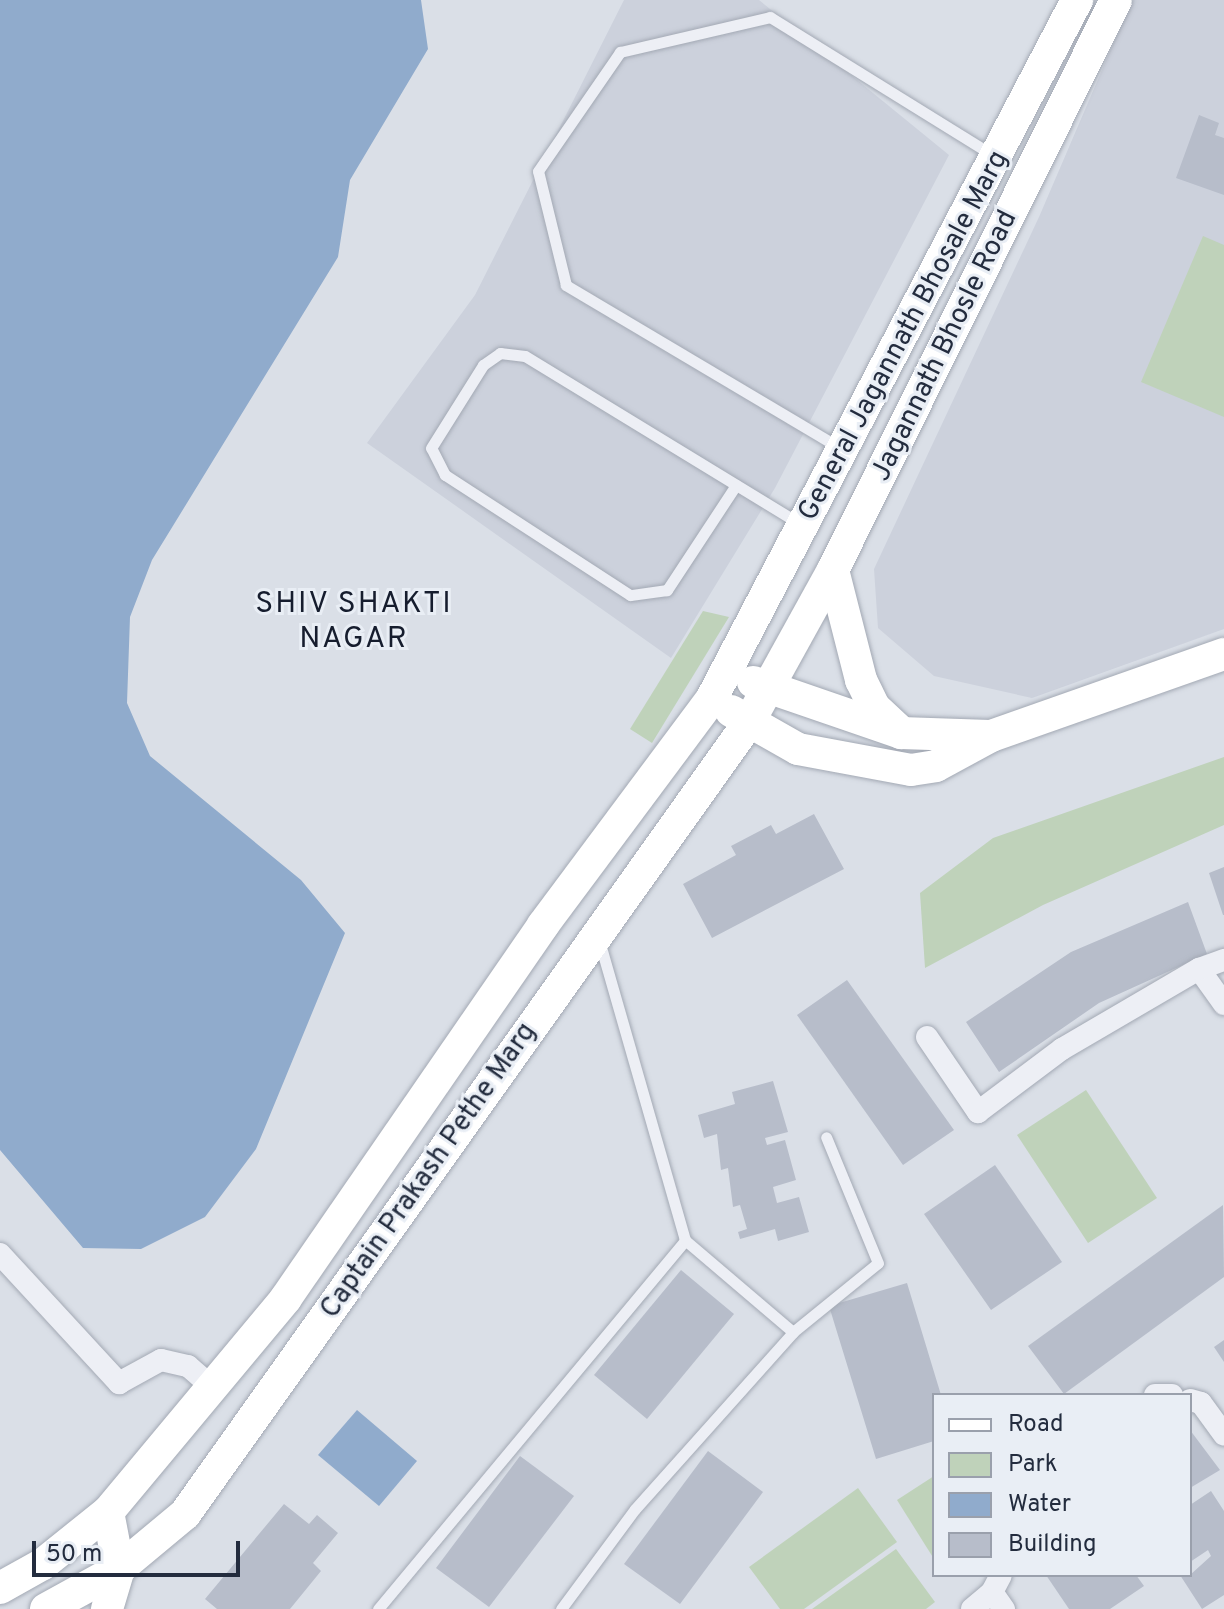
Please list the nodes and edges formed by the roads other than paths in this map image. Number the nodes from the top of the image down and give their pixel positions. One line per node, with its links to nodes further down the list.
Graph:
1 (1077, 0): 3 (main road, General Jagannath Bhosale Marg)
2 (1116, 0): 7 (main road, Jagannath Bhosle Road)
3 (997, 158): 4 (main road, General Jagannath Bhosale Marg); 4 (lane)
4 (844, 450): 6 (main road, General Jagannath Bhosale Marg)
5 (736, 485): 5 (lane); 6 (lane)
6 (804, 527): 9 (main road, General Jagannath Bhosale Marg)
7 (833, 570): 10 (main road, Jagannath Bhosle Road); 14 (main road)
8 (1224, 654): 15 (main road)
9 (728, 671): 10 (main road); 11 (main road, Captain Prakash Pethe Marg)
10 (770, 689): 12 (main road, Captain Prakash Pethe Marg); 13 (main road)
11 (712, 698): 12 (main road); 26 (main road, Captain Prakash Pethe Marg)
12 (749, 722): 16 (main road); 17 (main road, Captain Prakash Pethe Marg)
13 (867, 724): 14 (main road); 16 (main road)
14 (901, 733): 15 (main road)
15 (991, 736): 16 (main road)
16 (860, 763)
17 (597, 935): 23 (lane); 30 (main road, Captain Prakash Pethe Marg)
18 (1224, 960): 19 (street)
19 (1199, 969): 20 (street); 21 (street)
20 (1224, 1004)
21 (927, 1037)
22 (826, 1137): 25 (lane)
23 (685, 1240): 25 (lane); 35 (lane)
24 (0, 1254): 26 (street)
25 (793, 1332): 36 (lane)
26 (212, 1387): 29 (main road, Captain Prakash Pethe Marg)
27 (1192, 1401): 28 (street)
28 (1224, 1435)
29 (108, 1512): 30 (main road); 31 (main road, Captain Prakash Pethe Marg)
30 (119, 1569): 33 (main road, Captain Prakash Pethe Marg); 34 (main road)
31 (0, 1588)
32 (999, 1592): 37 (street)
33 (46, 1609)
34 (107, 1609)
35 (378, 1609)
36 (561, 1609)
37 (972, 1609)

